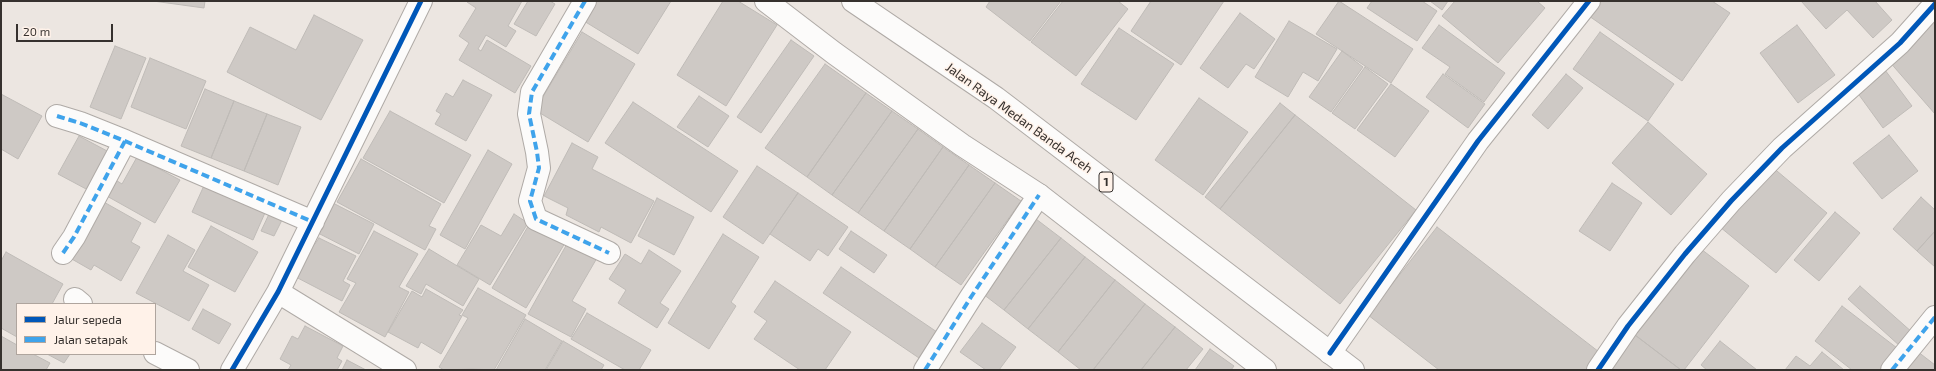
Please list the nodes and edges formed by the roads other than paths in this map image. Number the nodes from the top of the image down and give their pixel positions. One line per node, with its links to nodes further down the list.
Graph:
1 (421, 1): 10 (main road)
2 (585, 1): 12 (main road)
3 (766, 1): 9 (main road)
4 (853, 1): 15 (main road, Jalan Raya Medan Banda Aceh / 1)
5 (1590, 1): 15 (main road)
6 (1935, 4): 23 (main road)
7 (57, 116): 8 (main road)
8 (125, 141): 10 (main road); 11 (main road)
9 (1039, 195): 20 (main road); 21 (main road)
10 (313, 222): 13 (main road)
11 (63, 253)
12 (609, 253)
13 (278, 292): 18 (main road); 19 (main road)
14 (1935, 317): 24 (main road)
15 (1330, 353): 22 (main road, Jalan Raya Medan Banda Aceh / 1)
16 (156, 354): 17 (main road)
17 (188, 370)
18 (232, 370)
19 (405, 370)
20 (925, 370)
21 (1265, 370)
22 (1353, 370)
23 (1598, 370)
24 (1892, 370)

